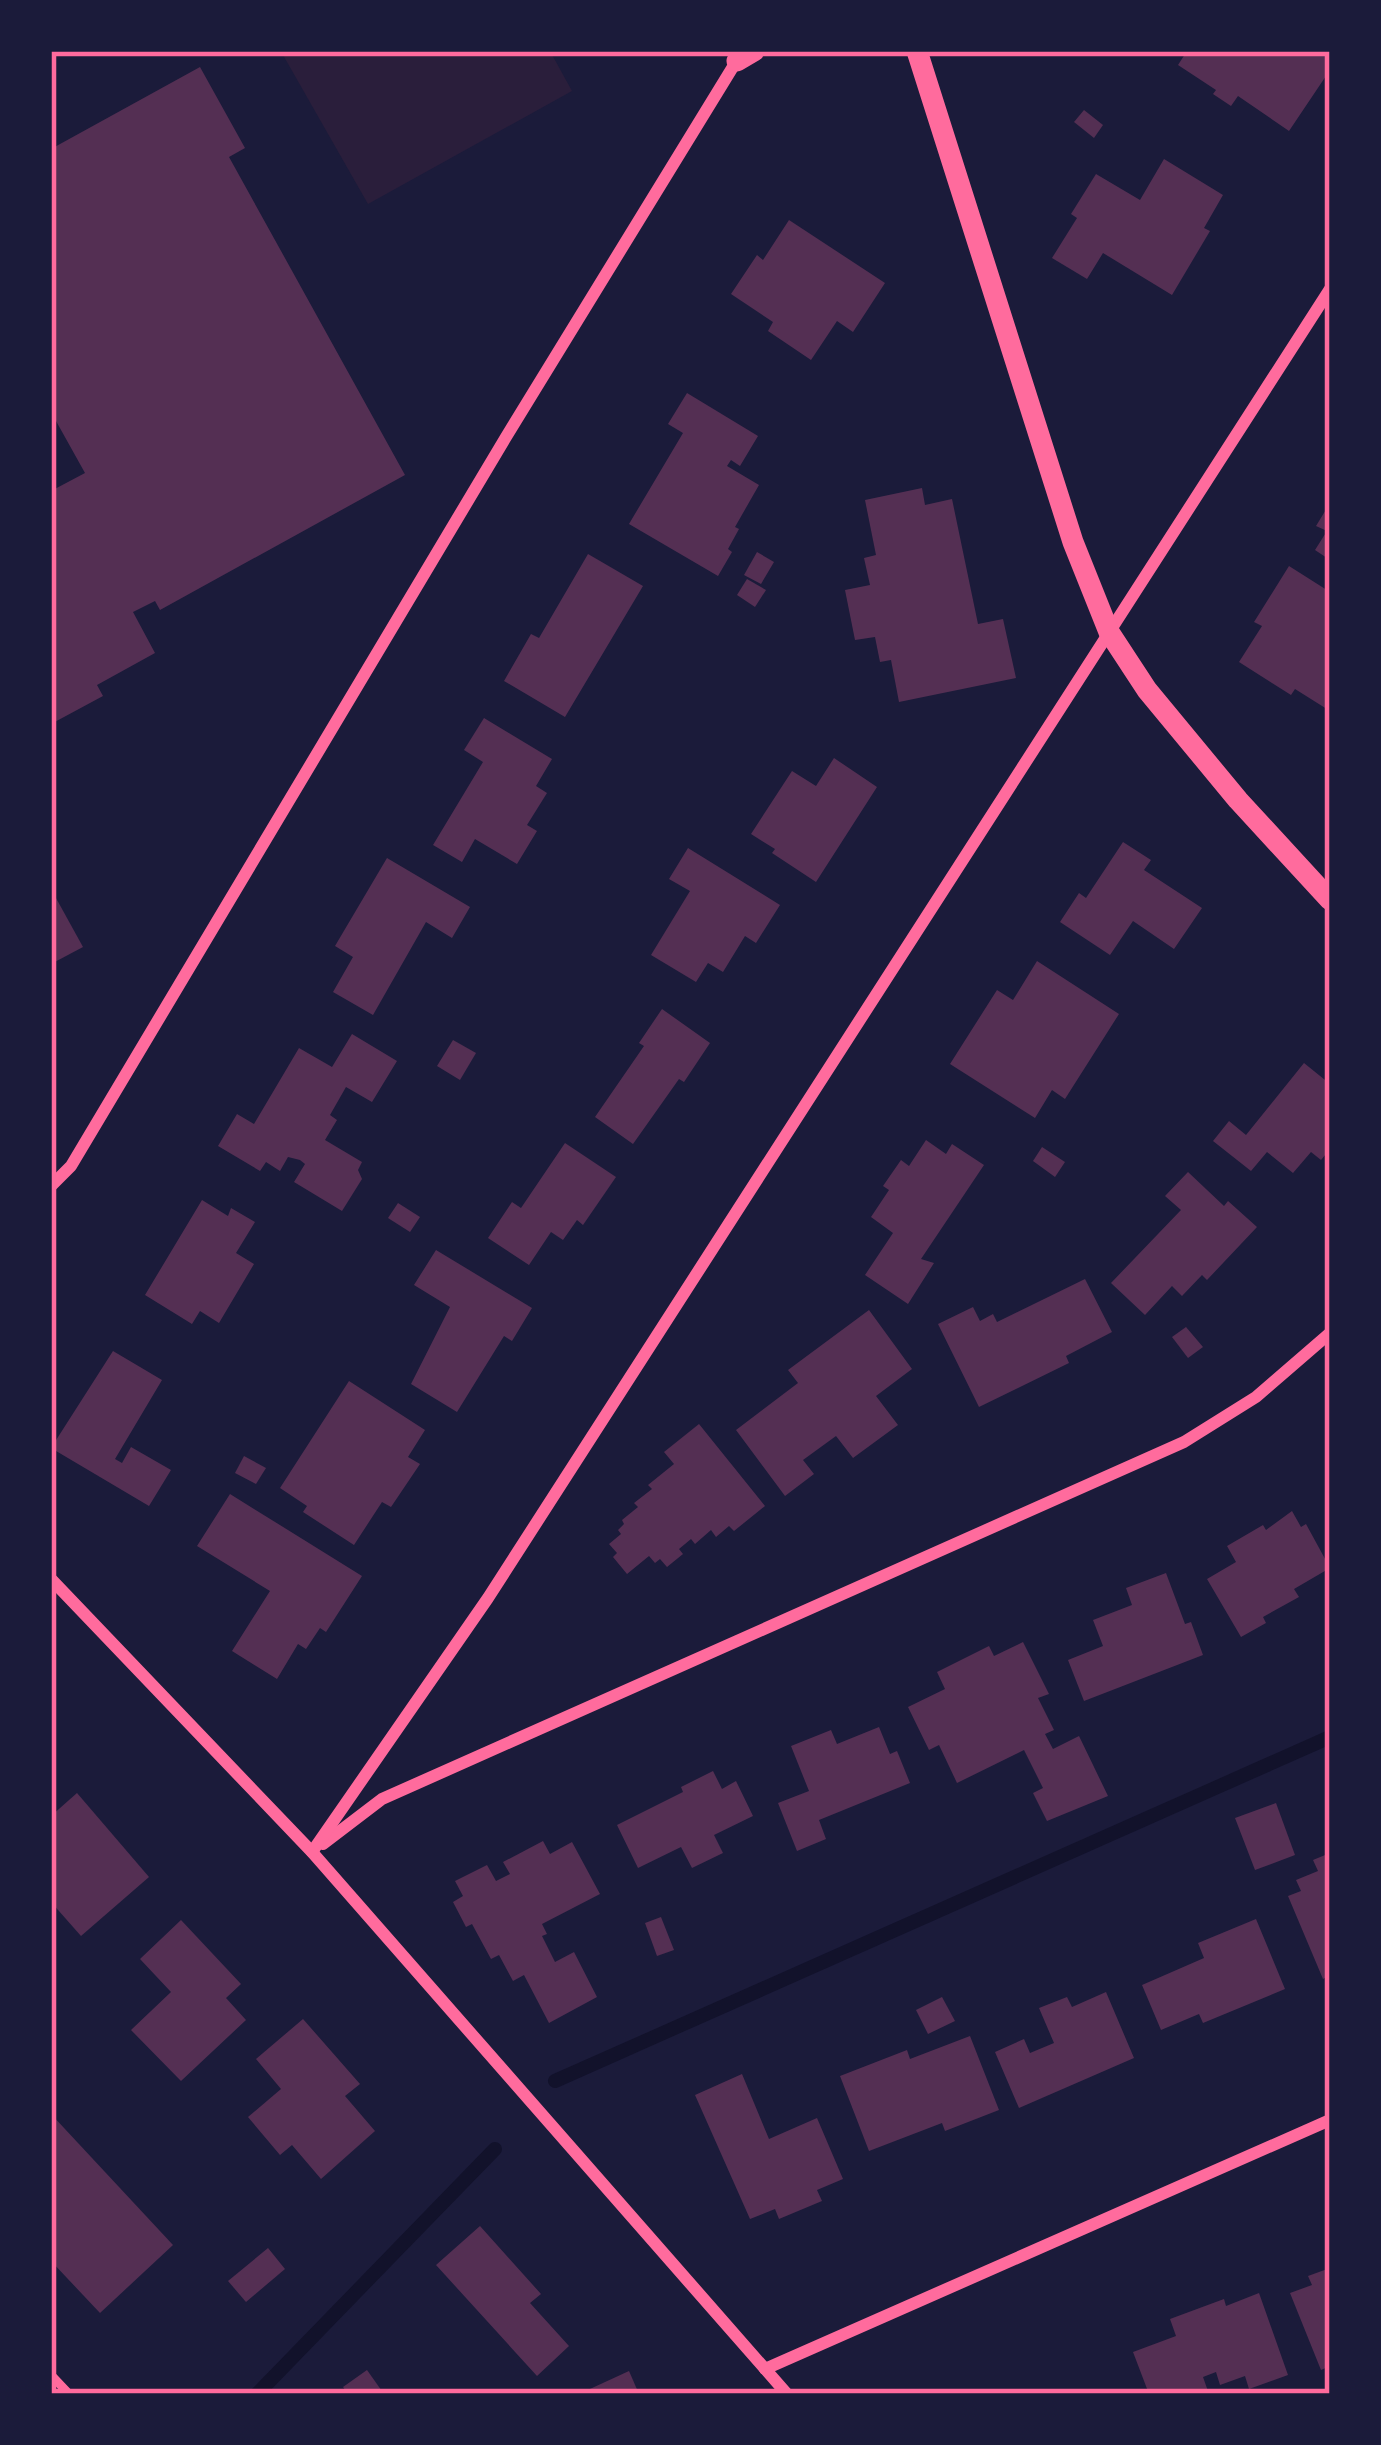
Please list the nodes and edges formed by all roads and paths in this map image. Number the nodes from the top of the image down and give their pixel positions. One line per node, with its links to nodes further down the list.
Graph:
1 (894, 51): 3 (street)
2 (744, 54): 7 (street)
3 (919, 60): 5 (street)
4 (1330, 289): 5 (street)
5 (1109, 632): 6 (street); 10 (street)
6 (1330, 900)
7 (51, 1186)
8 (1330, 1333): 10 (street)
9 (51, 1579): 10 (street)
10 (312, 1852): 12 (street)
11 (1330, 2120): 12 (street)
12 (765, 2369): 15 (street)
13 (51, 2375): 14 (lane)
14 (69, 2394)
15 (788, 2394)

